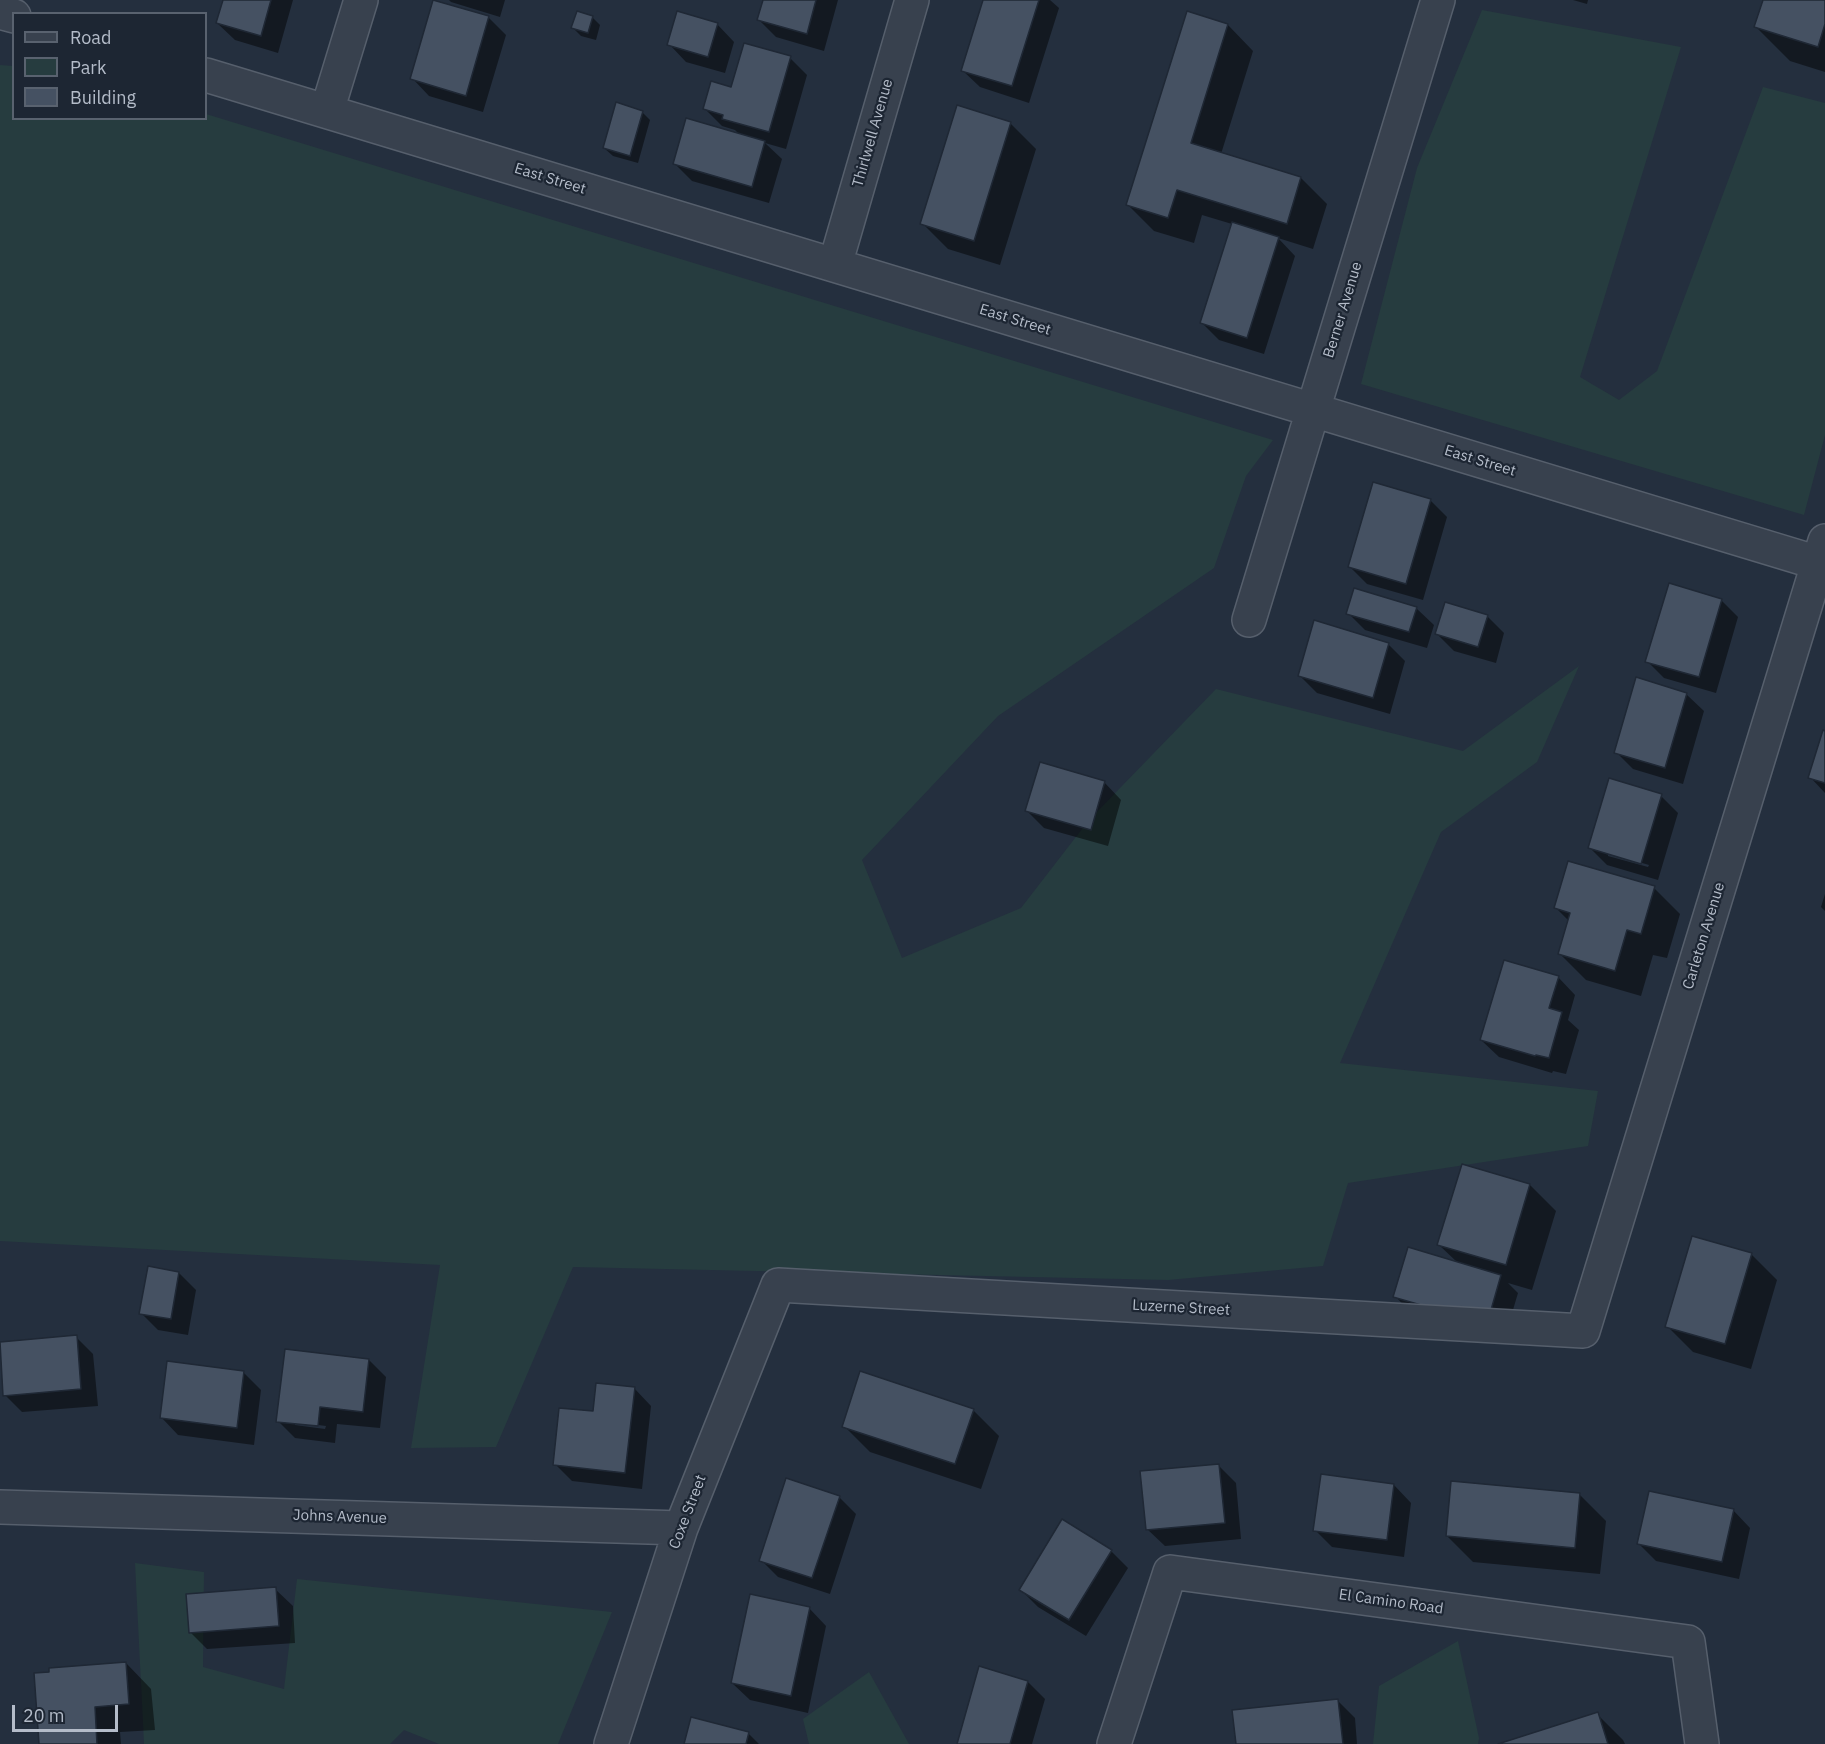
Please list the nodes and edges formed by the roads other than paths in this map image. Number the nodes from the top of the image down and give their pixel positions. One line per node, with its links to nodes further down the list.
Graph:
1 (361, 0): 5 (street)
2 (912, 0): 6 (street, Thirlwell Avenue)
3 (1438, 0): 7 (street, Berner Avenue)
4 (207, 75): 5 (street, East Street)
5 (327, 111): 6 (street, East Street)
6 (835, 265): 7 (street, East Street)
7 (1313, 410): 8 (street, East Street); 9 (street, Berner Avenue)
8 (1823, 556): 11 (street, Carleton Avenue)
9 (1249, 620)
10 (778, 1285): 11 (street, Luzerne Street); 13 (street, Coxe Street)
11 (1583, 1332)
12 (0, 1507): 13 (street, Johns Avenue)
13 (681, 1528): 14 (street, Coxe Street)
14 (611, 1744)
15 (1114, 1744): 16 (street, El Camino Road)
16 (1702, 1744)

